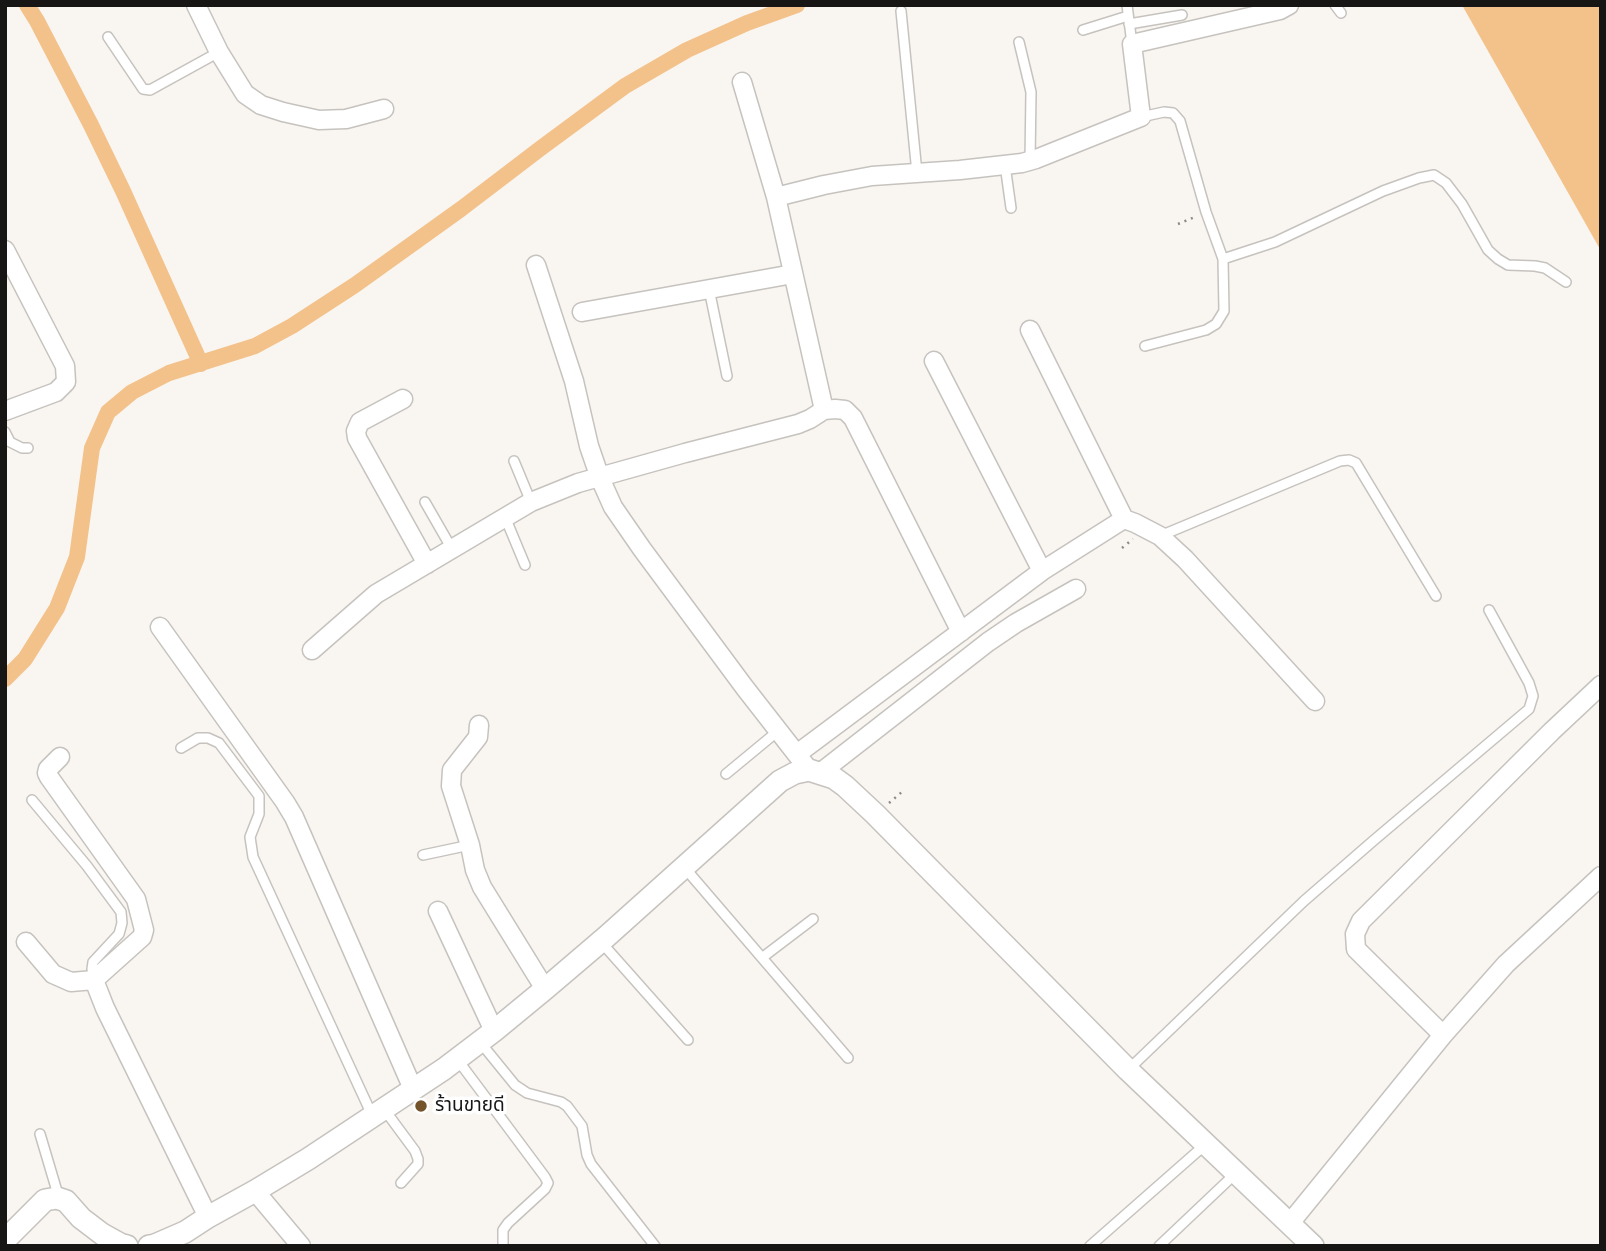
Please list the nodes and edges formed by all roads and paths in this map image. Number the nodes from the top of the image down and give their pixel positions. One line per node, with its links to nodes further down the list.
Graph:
1 (195, 5): 11 (street)
2 (1127, 5): 6 (lane)
3 (1289, 5): 10 (street)
4 (901, 11): 17 (lane)
5 (1182, 15): 6 (lane)
6 (1128, 20): 7 (lane); 10 (lane)
7 (1083, 30)
8 (108, 37): 11 (lane)
9 (1019, 42): 15 (lane)
10 (1132, 44): 14 (street)
11 (219, 52): 13 (street)
12 (742, 82): 18 (street)
13 (384, 109)
14 (1141, 117): 15 (street); 20 (lane)
15 (1030, 161): 16 (street)
16 (1005, 165): 17 (street); 19 (lane)
17 (917, 173): 18 (street)
18 (776, 197): 25 (street)
19 (1011, 208)
20 (1206, 212): 21 (path); 23 (lane)
21 (1178, 224)
22 (5, 250): 35 (street)
23 (1223, 259): 26 (lane); 30 (lane)
24 (536, 265): 39 (street)
25 (793, 274): 27 (street); 34 (street)
26 (1566, 282)
27 (709, 289): 28 (street); 32 (lane)
28 (582, 312)
29 (1030, 330): 43 (street)
30 (1145, 346)
31 (934, 361): 48 (street)
32 (727, 376)
33 (403, 399): 46 (street)
34 (824, 410): 39 (street); 53 (street)
35 (5, 411)
36 (5, 432): 37 (lane)
37 (28, 448)
38 (514, 461): 41 (lane)
39 (600, 478): 41 (street); 58 (street)
40 (425, 502): 45 (lane)
41 (531, 502): 42 (street)
42 (505, 517): 45 (street); 47 (lane)
43 (1124, 519): 44 (street); 48 (street)
44 (1160, 536): 50 (lane); 56 (street)
45 (452, 550): 46 (street)
46 (427, 564): 54 (street)
47 (525, 565)
48 (1042, 571): 53 (street)
49 (1076, 589): 61 (street)
50 (1436, 596)
51 (1489, 610): 80 (lane)
52 (160, 627): 81 (street)
53 (961, 632): 61 (street)
54 (313, 650)
55 (1601, 685): 75 (street)
56 (1315, 701)
57 (479, 725): 64 (street)
58 (778, 731): 61 (street); 62 (lane)
59 (181, 748): 82 (lane)
60 (60, 757): 73 (street)
61 (809, 766): 66 (street); 80 (street)
62 (726, 774)
63 (32, 800): 73 (lane)
64 (471, 845): 65 (lane); 74 (street)
65 (423, 855)
66 (684, 867): 71 (street); 72 (lane)
67 (1601, 876): 75 (street)
68 (438, 911): 76 (street)
69 (813, 919): 72 (lane)
70 (26, 942): 73 (street)
71 (601, 942): 74 (street); 77 (lane)
72 (763, 957): 78 (lane)
73 (94, 980): 89 (street)
74 (545, 989): 76 (street)
75 (1443, 1035): 91 (street)
76 (487, 1036): 79 (street); 99 (lane)
77 (688, 1040)
78 (848, 1058)
79 (457, 1059): 81 (street); 98 (lane)
80 (1128, 1070): 84 (street)
81 (413, 1089): 82 (street)
82 (378, 1113): 86 (lane); 87 (street)
83 (40, 1134): 88 (lane)
84 (1206, 1144): 85 (street); 100 (lane)
85 (1236, 1172): 91 (street); 101 (lane)
86 (401, 1183)
87 (255, 1191): 89 (street); 97 (street)
88 (59, 1198): 90 (street); 92 (street)
89 (208, 1217): 93 (street)
90 (81, 1218): 94 (street); 95 (street)
91 (1290, 1223): 102 (street)
92 (5, 1240)
93 (155, 1245): 96 (street)
94 (97, 1246)
95 (127, 1246)
96 (149, 1246)
97 (301, 1246)
98 (503, 1246)
99 (655, 1246)
100 (1090, 1246)
101 (1158, 1246)
102 (1313, 1246)

